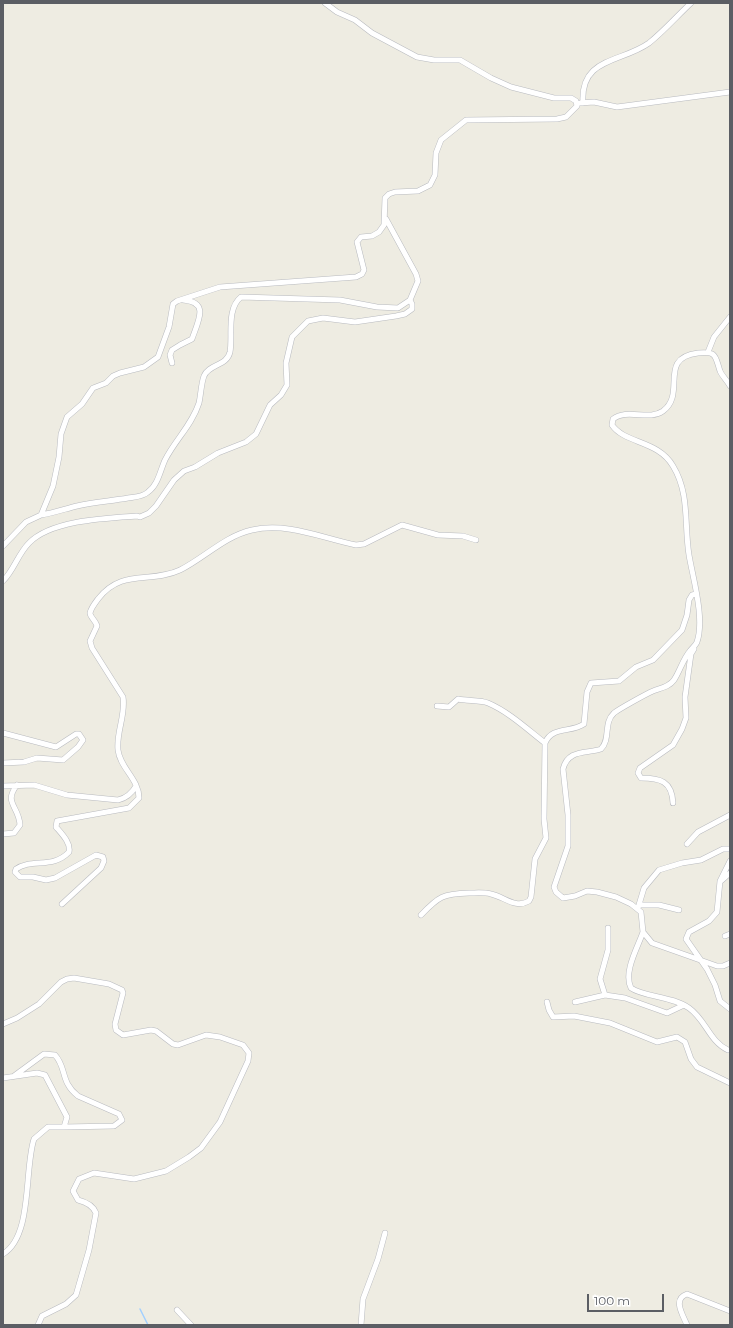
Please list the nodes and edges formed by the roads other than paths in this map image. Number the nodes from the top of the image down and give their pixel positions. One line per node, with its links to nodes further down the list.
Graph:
1 (325, 3): 4 (street)
2 (691, 3): 4 (street)
3 (730, 92): 4 (street)
4 (580, 103): 5 (street)
5 (386, 218): 6 (street); 7 (street)
6 (182, 300): 10 (street); 12 (street)
7 (410, 300): 12 (street); 15 (street)
8 (730, 317): 9 (street)
9 (708, 352): 11 (street); 16 (street)
10 (172, 363)
11 (730, 386)
12 (41, 515): 14 (street)
13 (476, 540): 24 (street)
14 (3, 546)
15 (3, 580)
16 (696, 594): 17 (street); 20 (street)
17 (697, 643): 25 (street); 34 (street)
18 (437, 706): 20 (street)
19 (3, 732): 21 (street)
20 (545, 743): 36 (street)
21 (3, 763)
22 (17, 785): 23 (street); 24 (street); 27 (street)
23 (3, 786)
24 (136, 786): 33 (street)
25 (673, 802)
26 (730, 815): 28 (street)
27 (3, 834)
28 (686, 844)
29 (730, 848): 34 (street)
30 (730, 861): 32 (street)
31 (730, 873): 32 (street)
32 (720, 881): 39 (street)
33 (62, 904)
34 (638, 906): 35 (street); 38 (street)
35 (679, 910)
36 (421, 915)
37 (608, 928): 41 (street)
38 (643, 932): 39 (street); 44 (street)
39 (700, 959): 40 (street); 45 (street)
40 (730, 963)
41 (605, 995): 43 (street); 44 (street)
42 (547, 1002): 50 (street)
43 (575, 1002)
44 (684, 1005): 47 (street)
45 (730, 1009)
46 (3, 1024): 56 (street)
47 (728, 1050)
48 (12, 1077): 49 (street); 51 (street); 51 (street)
49 (3, 1078)
50 (730, 1083)
51 (64, 1127): 53 (street)
52 (385, 1233): 58 (street)
53 (3, 1254)
54 (177, 1310): 57 (street)
55 (730, 1311): 59 (street)
56 (38, 1325)
57 (191, 1325)
58 (361, 1325)
59 (687, 1325)

